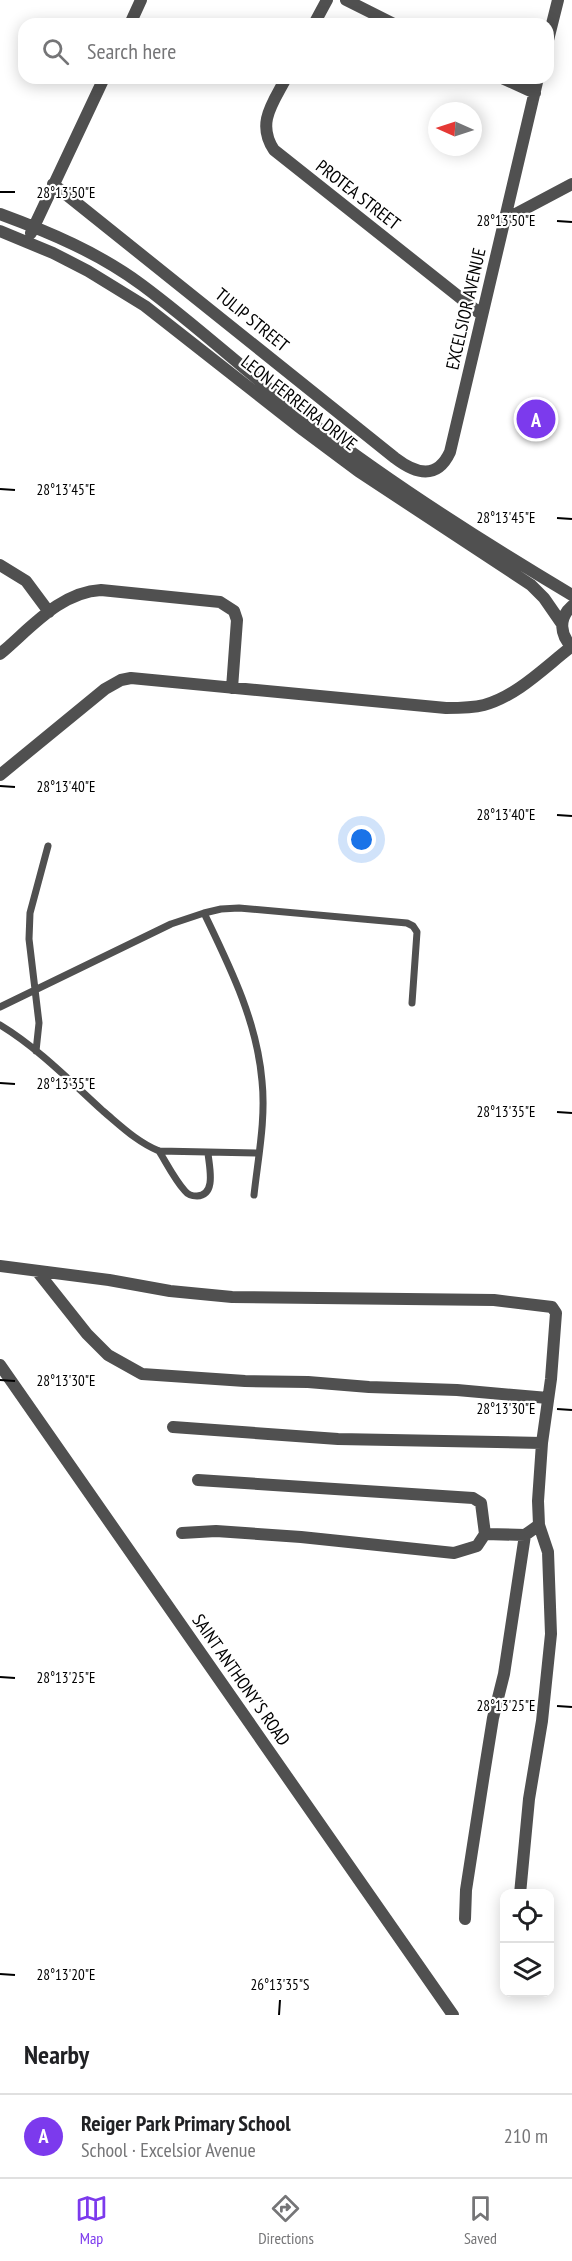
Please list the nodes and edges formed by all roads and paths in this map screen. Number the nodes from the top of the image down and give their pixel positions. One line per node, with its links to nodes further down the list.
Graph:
1 (141, 0): 5 (street)
2 (327, 0): 6 (street)
3 (345, 0): 7 (street)
4 (558, 0): 8 (street)
5 (133, 18)
6 (317, 18)
7 (382, 18)
8 (554, 18)
9 (101, 84): 14 (street)
10 (283, 84): 21 (street, PROTEA STREET)
11 (515, 84): 13 (street)
12 (537, 84): 13 (street, EXCELSIOR AVENUE)
13 (535, 93): 17 (street, EXCELSIOR AVENUE)
14 (53, 184): 18 (street); 22 (street, TULIP STREET)
15 (572, 184): 17 (street)
16 (0, 214): 18 (street, LEON FERREIRA DRIVE)
17 (506, 219): 21 (street, EXCELSIOR AVENUE)
18 (34, 227): 20 (street); 24 (street, LEON FERREIRA DRIVE)
19 (0, 231): 20 (street, LEON FERREIRA DRIVE)
20 (27, 242): 27 (street, LEON FERREIRA DRIVE)
21 (482, 315): 22 (street, EXCELSIOR AVENUE)
22 (433, 471)
23 (0, 565): 26 (street)
24 (572, 595)
25 (572, 606): 27 (street)
26 (50, 612): 29 (street); 30 (street)
27 (561, 624): 28 (street, LEON FERREIRA DRIVE)
28 (571, 647): 30 (street)
29 (0, 654)
30 (232, 688): 31 (street)
31 (0, 775)
32 (48, 846): 34 (lane)
33 (204, 914): 34 (lane); 35 (lane); 41 (lane)
34 (36, 989): 36 (lane); 38 (lane)
35 (412, 1003)
36 (0, 1007)
37 (0, 1025): 38 (lane)
38 (36, 1051): 39 (lane)
39 (159, 1151): 40 (lane); 40 (lane)
40 (208, 1153): 41 (lane)
41 (258, 1154): 42 (lane)
42 (254, 1195)
43 (0, 1266): 44 (street)
44 (37, 1271): 46 (street); 46 (street)
45 (0, 1365): 56 (street, SAINT ANTHONY'S ROAD)
46 (548, 1398): 48 (street)
47 (172, 1427): 48 (street)
48 (542, 1443): 50 (street)
49 (198, 1480): 52 (street)
50 (539, 1525): 53 (street); 54 (street)
51 (182, 1533): 52 (street)
52 (485, 1534): 53 (street)
53 (525, 1535): 55 (street)
54 (520, 1889)
55 (465, 1919)
56 (453, 2015)

